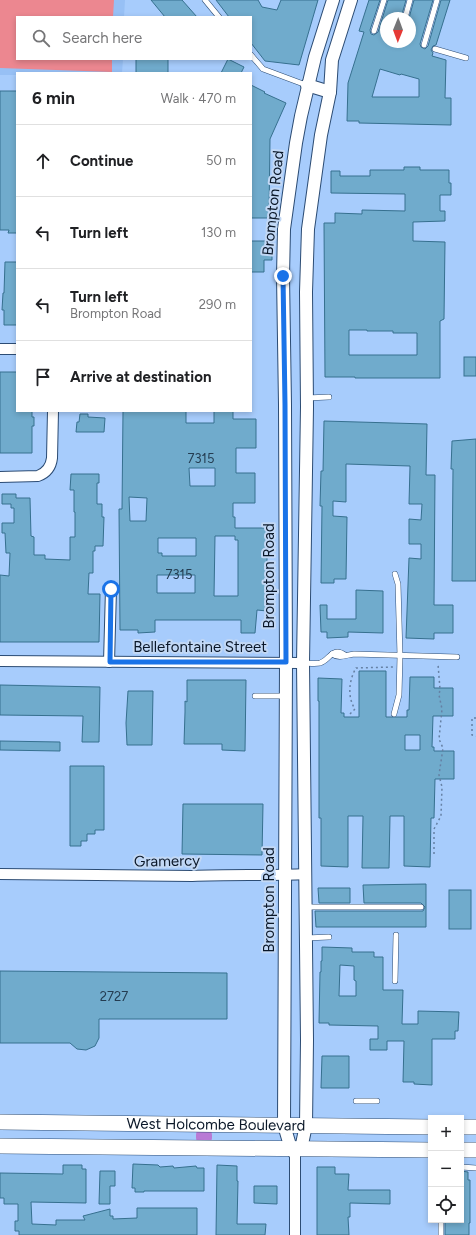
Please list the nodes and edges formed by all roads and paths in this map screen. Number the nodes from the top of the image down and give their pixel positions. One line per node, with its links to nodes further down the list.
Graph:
1 (205, 0): 8 (lane)
2 (333, 0): 14 (street, Brompton Road)
3 (351, 0): 15 (street, Brompton Road)
4 (384, 0): 9 (lane)
5 (410, 0): 7 (lane)
6 (437, 0): 10 (lane)
7 (407, 12)
8 (218, 16)
9 (374, 31)
10 (424, 46)
11 (435, 49): 13 (lane)
12 (252, 56): 14 (lane)
13 (466, 58)
14 (307, 85): 15 (street); 21 (street, Brompton Road)
15 (330, 92): 18 (street, Brompton Road)
16 (0, 349): 17 (street)
17 (16, 350)
18 (307, 398): 19 (lane); 22 (street, Brompton Road)
19 (329, 398)
20 (53, 412): 23 (street)
21 (285, 454): 22 (street); 31 (street, Brompton Road)
22 (307, 454): 32 (street, Brompton Road)
23 (0, 477)
24 (395, 574): 26 (lane)
25 (111, 589): 30 (street)
26 (400, 656): 27 (lane); 32 (lane); 33 (lane)
27 (439, 656): 28 (lane); 40 (path)
28 (457, 656)
29 (0, 661): 30 (street, Bellefontaine Street)
30 (110, 662): 31 (street, Bellefontaine Street)
31 (286, 662): 32 (street, Bellefontaine Street); 35 (street, Brompton Road)
32 (303, 663): 42 (street, Brompton Road)
33 (400, 667): 36 (path); 37 (lane)
34 (255, 696): 35 (lane)
35 (286, 696): 43 (street, Brompton Road)
36 (350, 714)
37 (394, 714)
38 (476, 718): 39 (path)
39 (476, 736)
40 (434, 854)
41 (0, 874): 43 (street, Gramercy)
42 (306, 874): 43 (street, Gramercy); 44 (street, Brompton Road)
43 (285, 875): 49 (street, Brompton Road)
44 (306, 907): 45 (lane); 48 (street, Brompton Road)
45 (421, 907)
46 (396, 935): 51 (lane)
47 (329, 936): 48 (lane)
48 (306, 938): 50 (street, Brompton Road)
49 (284, 978): 50 (street); 55 (street, Brompton Road)
50 (306, 979): 56 (street, Brompton Road)
51 (395, 981)
52 (356, 1101): 53 (lane)
53 (377, 1101)
54 (0, 1122): 55 (main road, West Holcombe Boulevard)
55 (284, 1125): 56 (main road, West Holcombe Boulevard); 64 (street, Brompton Road)
56 (306, 1125): 57 (main road, West Holcombe Boulevard); 64 (street, Brompton Road)
57 (428, 1127)
58 (464, 1127): 59 (main road)
59 (476, 1127)
60 (0, 1146): 64 (main road, West Holcombe Boulevard)
61 (428, 1150): 64 (main road, West Holcombe Boulevard)
62 (464, 1150): 63 (main road)
63 (476, 1150)
64 (296, 1152): 68 (street, Brompton Road)
65 (464, 1167): 66 (lane)
66 (476, 1168)
67 (441, 1223): 69 (lane)
68 (295, 1235)
69 (441, 1235)

